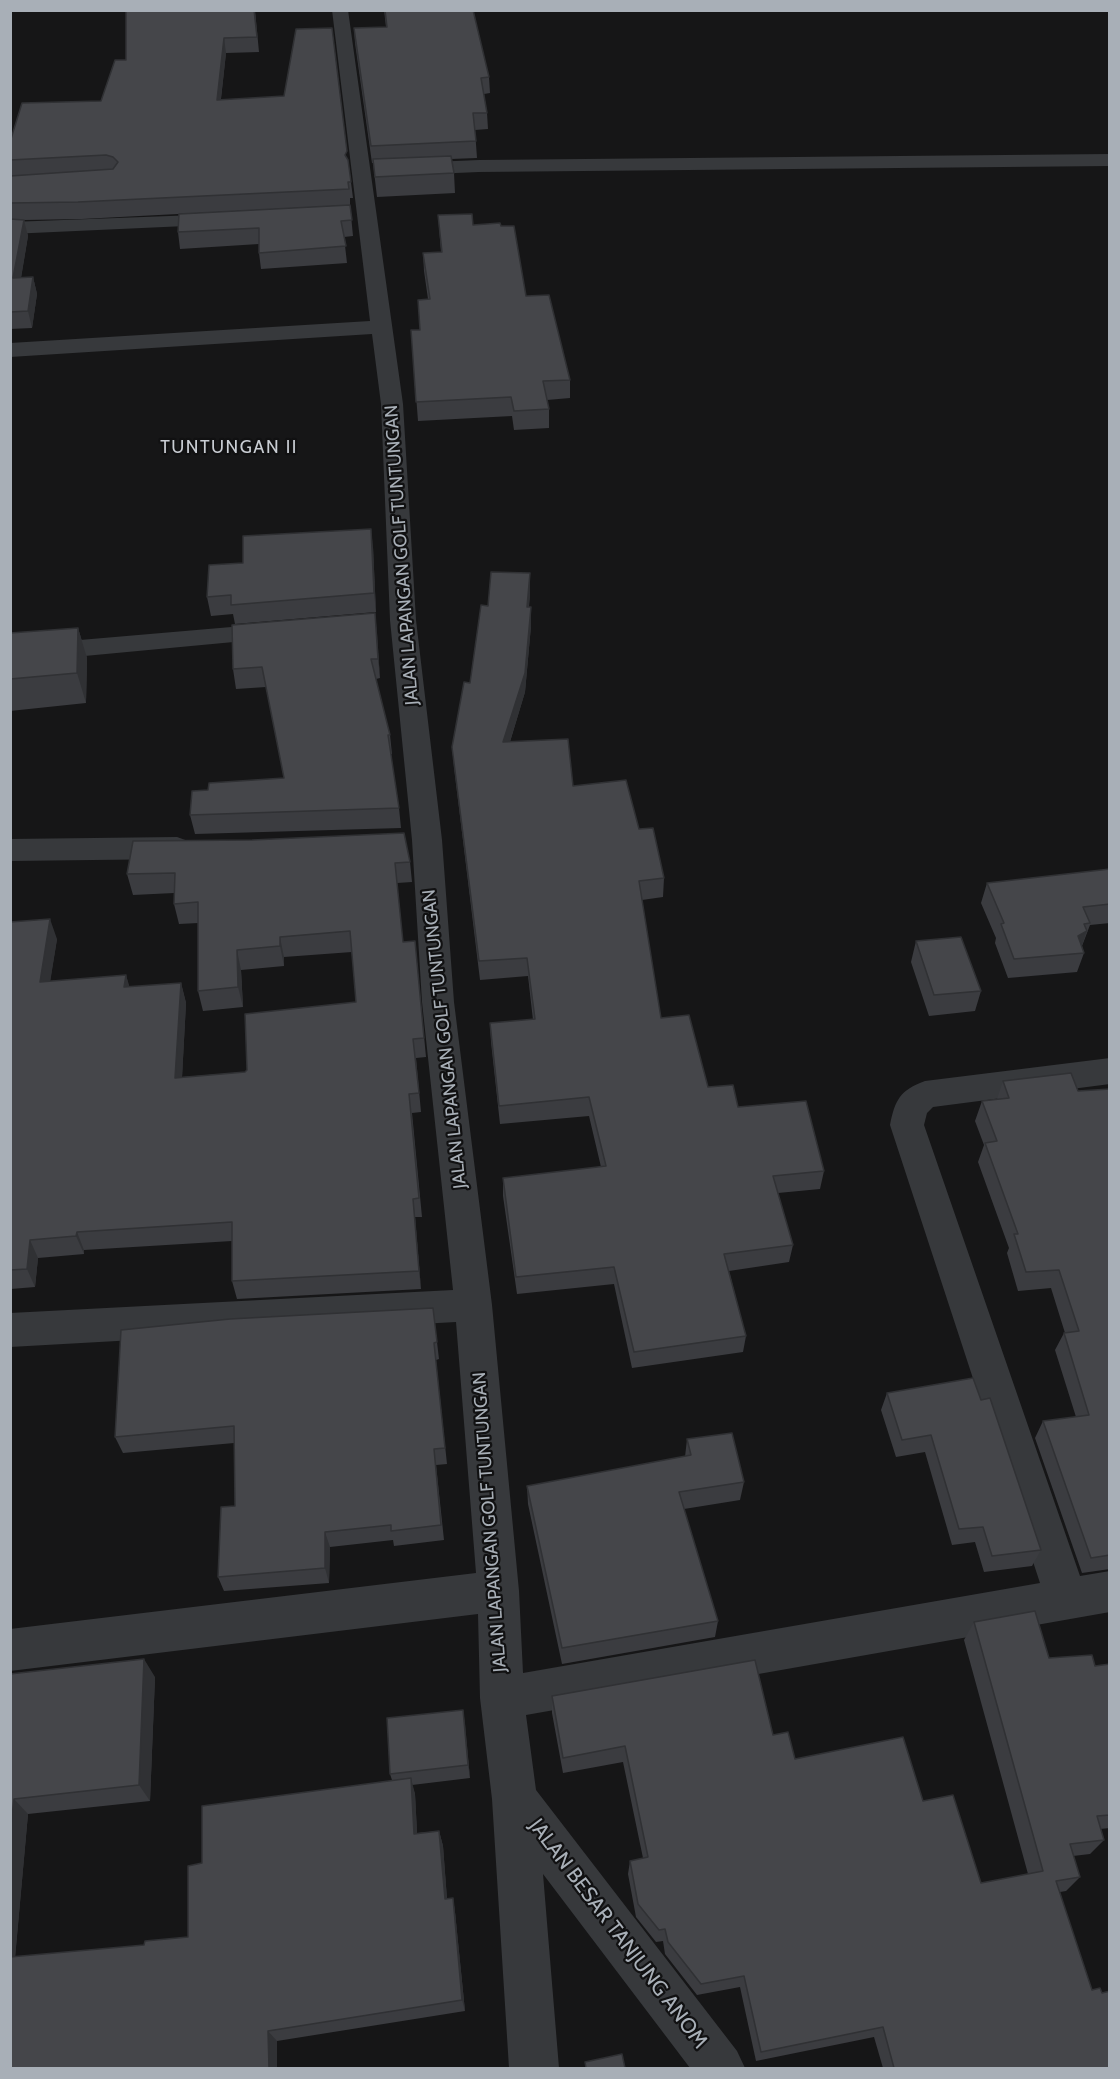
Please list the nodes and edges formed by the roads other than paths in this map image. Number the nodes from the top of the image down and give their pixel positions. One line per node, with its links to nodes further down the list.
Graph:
1 (340, 10): 3 (street, JALAN LAPANGAN GOLF TUNTUNGAN)
2 (1110, 160): 3 (street)
3 (378, 170): 6 (street, JALAN LAPANGAN GOLF TUNTUNGAN)
4 (247, 219): 5 (street)
5 (10, 228)
6 (382, 327): 7 (street); 13 (street, JALAN LAPANGAN GOLF TUNTUNGAN)
7 (10, 350)
8 (297, 630): 9 (street)
9 (10, 655)
10 (209, 848): 11 (street)
11 (10, 850)
12 (1110, 1071): 17 (street)
13 (473, 1305): 14 (street); 16 (street, JALAN LAPANGAN GOLF TUNTUNGAN)
14 (10, 1330)
15 (1110, 1591): 17 (street)
16 (498, 1592): 18 (street); 19 (street, JALAN LAPANGAN GOLF TUNTUNGAN)
17 (1066, 1597): 19 (street)
18 (10, 1650)
19 (502, 1698): 20 (street, JALAN LAPANGAN GOLF TUNTUNGAN)
20 (515, 1799): 21 (street, JALAN LAPANGAN GOLF TUNTUNGAN); 22 (street, JALAN BESAR TANJUNG ANOM)
21 (534, 2068)
22 (720, 2068)

